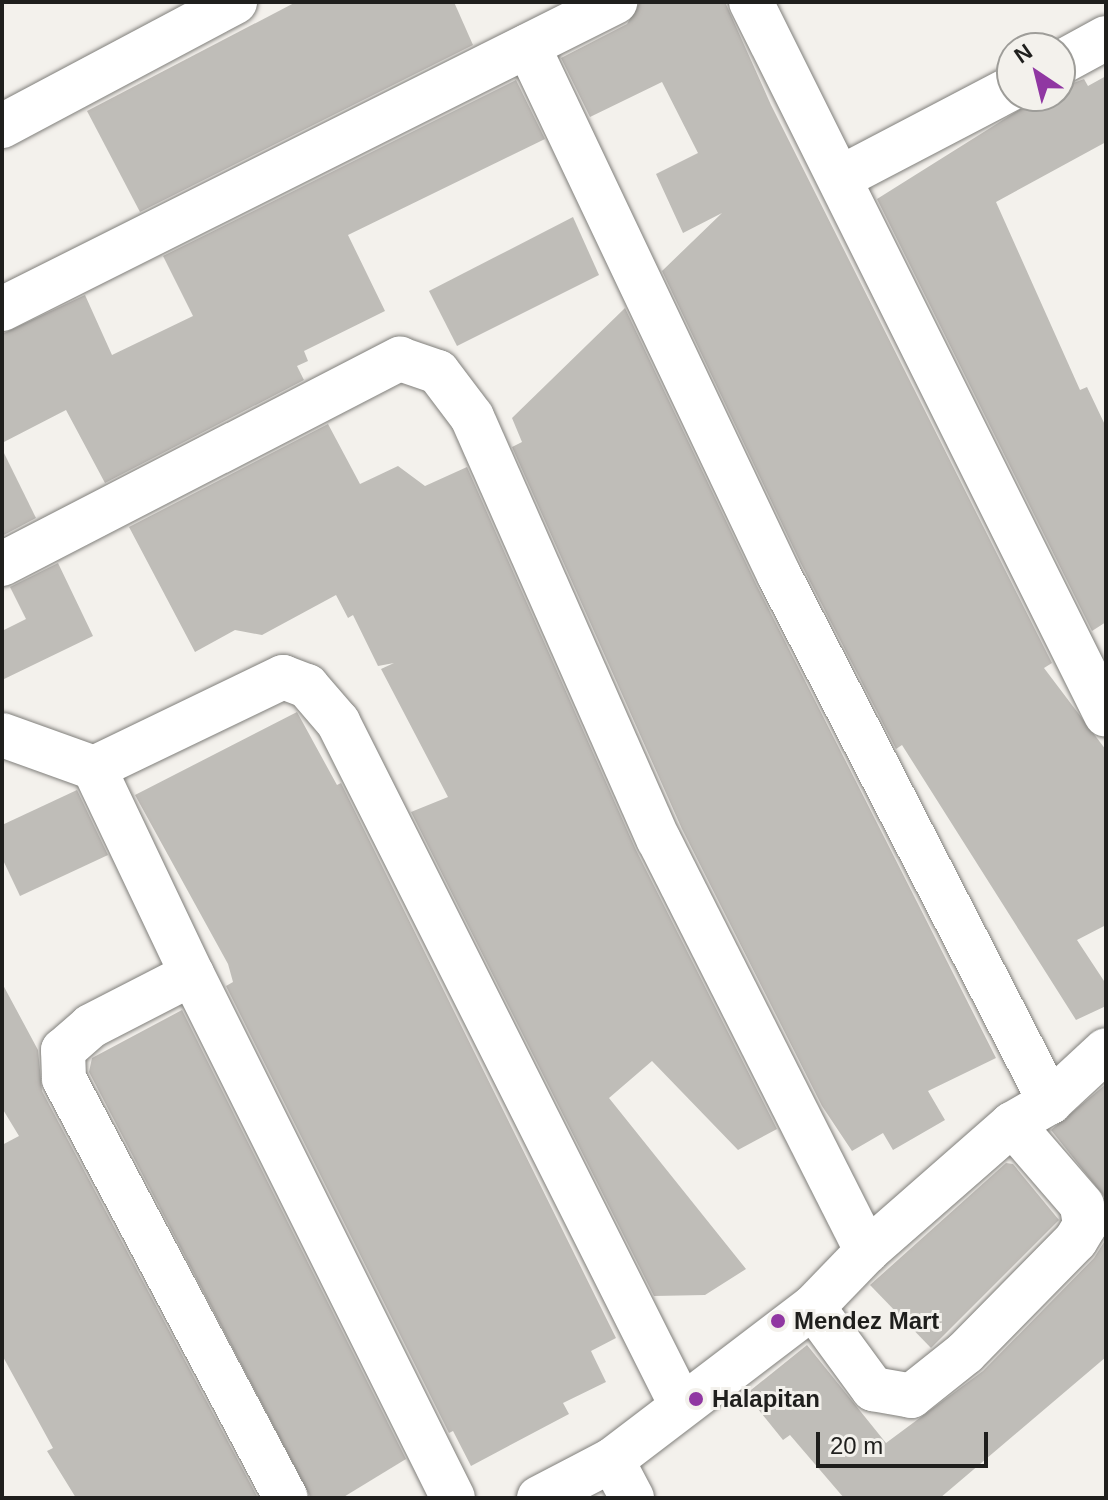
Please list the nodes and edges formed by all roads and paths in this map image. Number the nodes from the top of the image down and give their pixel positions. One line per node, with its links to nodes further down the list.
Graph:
1 (235, 2): 8 (street)
2 (615, 2): 5 (street)
3 (751, 2): 9 (street)
4 (1106, 38): 6 (street)
5 (528, 46): 10 (street); 17 (street)
6 (1076, 54)
7 (996, 96): 9 (street)
8 (2, 126)
9 (840, 178): 12 (street)
10 (2, 309)
11 (2, 564): 19 (street)
12 (1106, 715)
13 (2, 735): 14 (street)
14 (94, 768): 15 (street); 21 (street)
15 (192, 974): 23 (street); 24 (street)
16 (1106, 1050): 17 (street)
17 (1050, 1102): 18 (street)
18 (1012, 1124): 19 (street); 20 (street)
19 (867, 1251): 20 (street)
20 (813, 1307): 21 (street)
21 (680, 1403): 22 (street)
22 (612, 1460): 25 (street); 26 (street)
23 (286, 1498)
24 (453, 1498)
25 (539, 1498)
26 (632, 1498)

